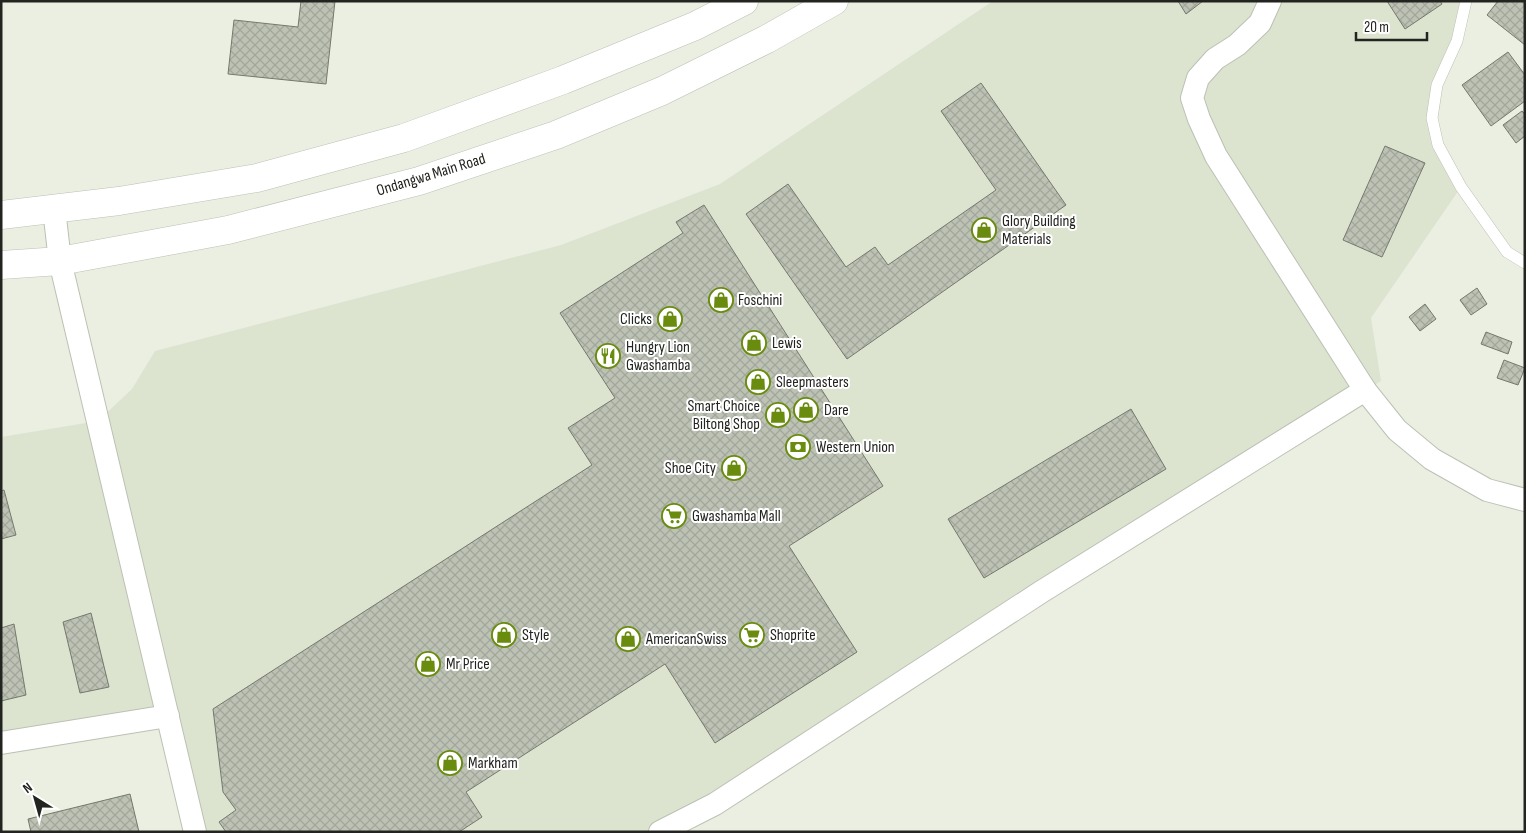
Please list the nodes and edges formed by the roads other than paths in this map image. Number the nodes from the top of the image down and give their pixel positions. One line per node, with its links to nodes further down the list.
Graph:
1 (744, 1): 5 (main road)
2 (834, 1): 7 (main road, Ondangwa Main Road)
3 (1270, 1): 10 (street)
4 (1466, 1): 8 (lane)
5 (54, 209): 6 (main road); 7 (street)
6 (1, 215)
7 (60, 261): 9 (main road, Ondangwa Main Road); 12 (street)
8 (1525, 263)
9 (1, 265)
10 (1365, 390): 11 (street); 15 (street)
11 (1525, 500)
12 (168, 716): 13 (street); 14 (street)
13 (1, 743)
14 (195, 832)
15 (660, 832)

